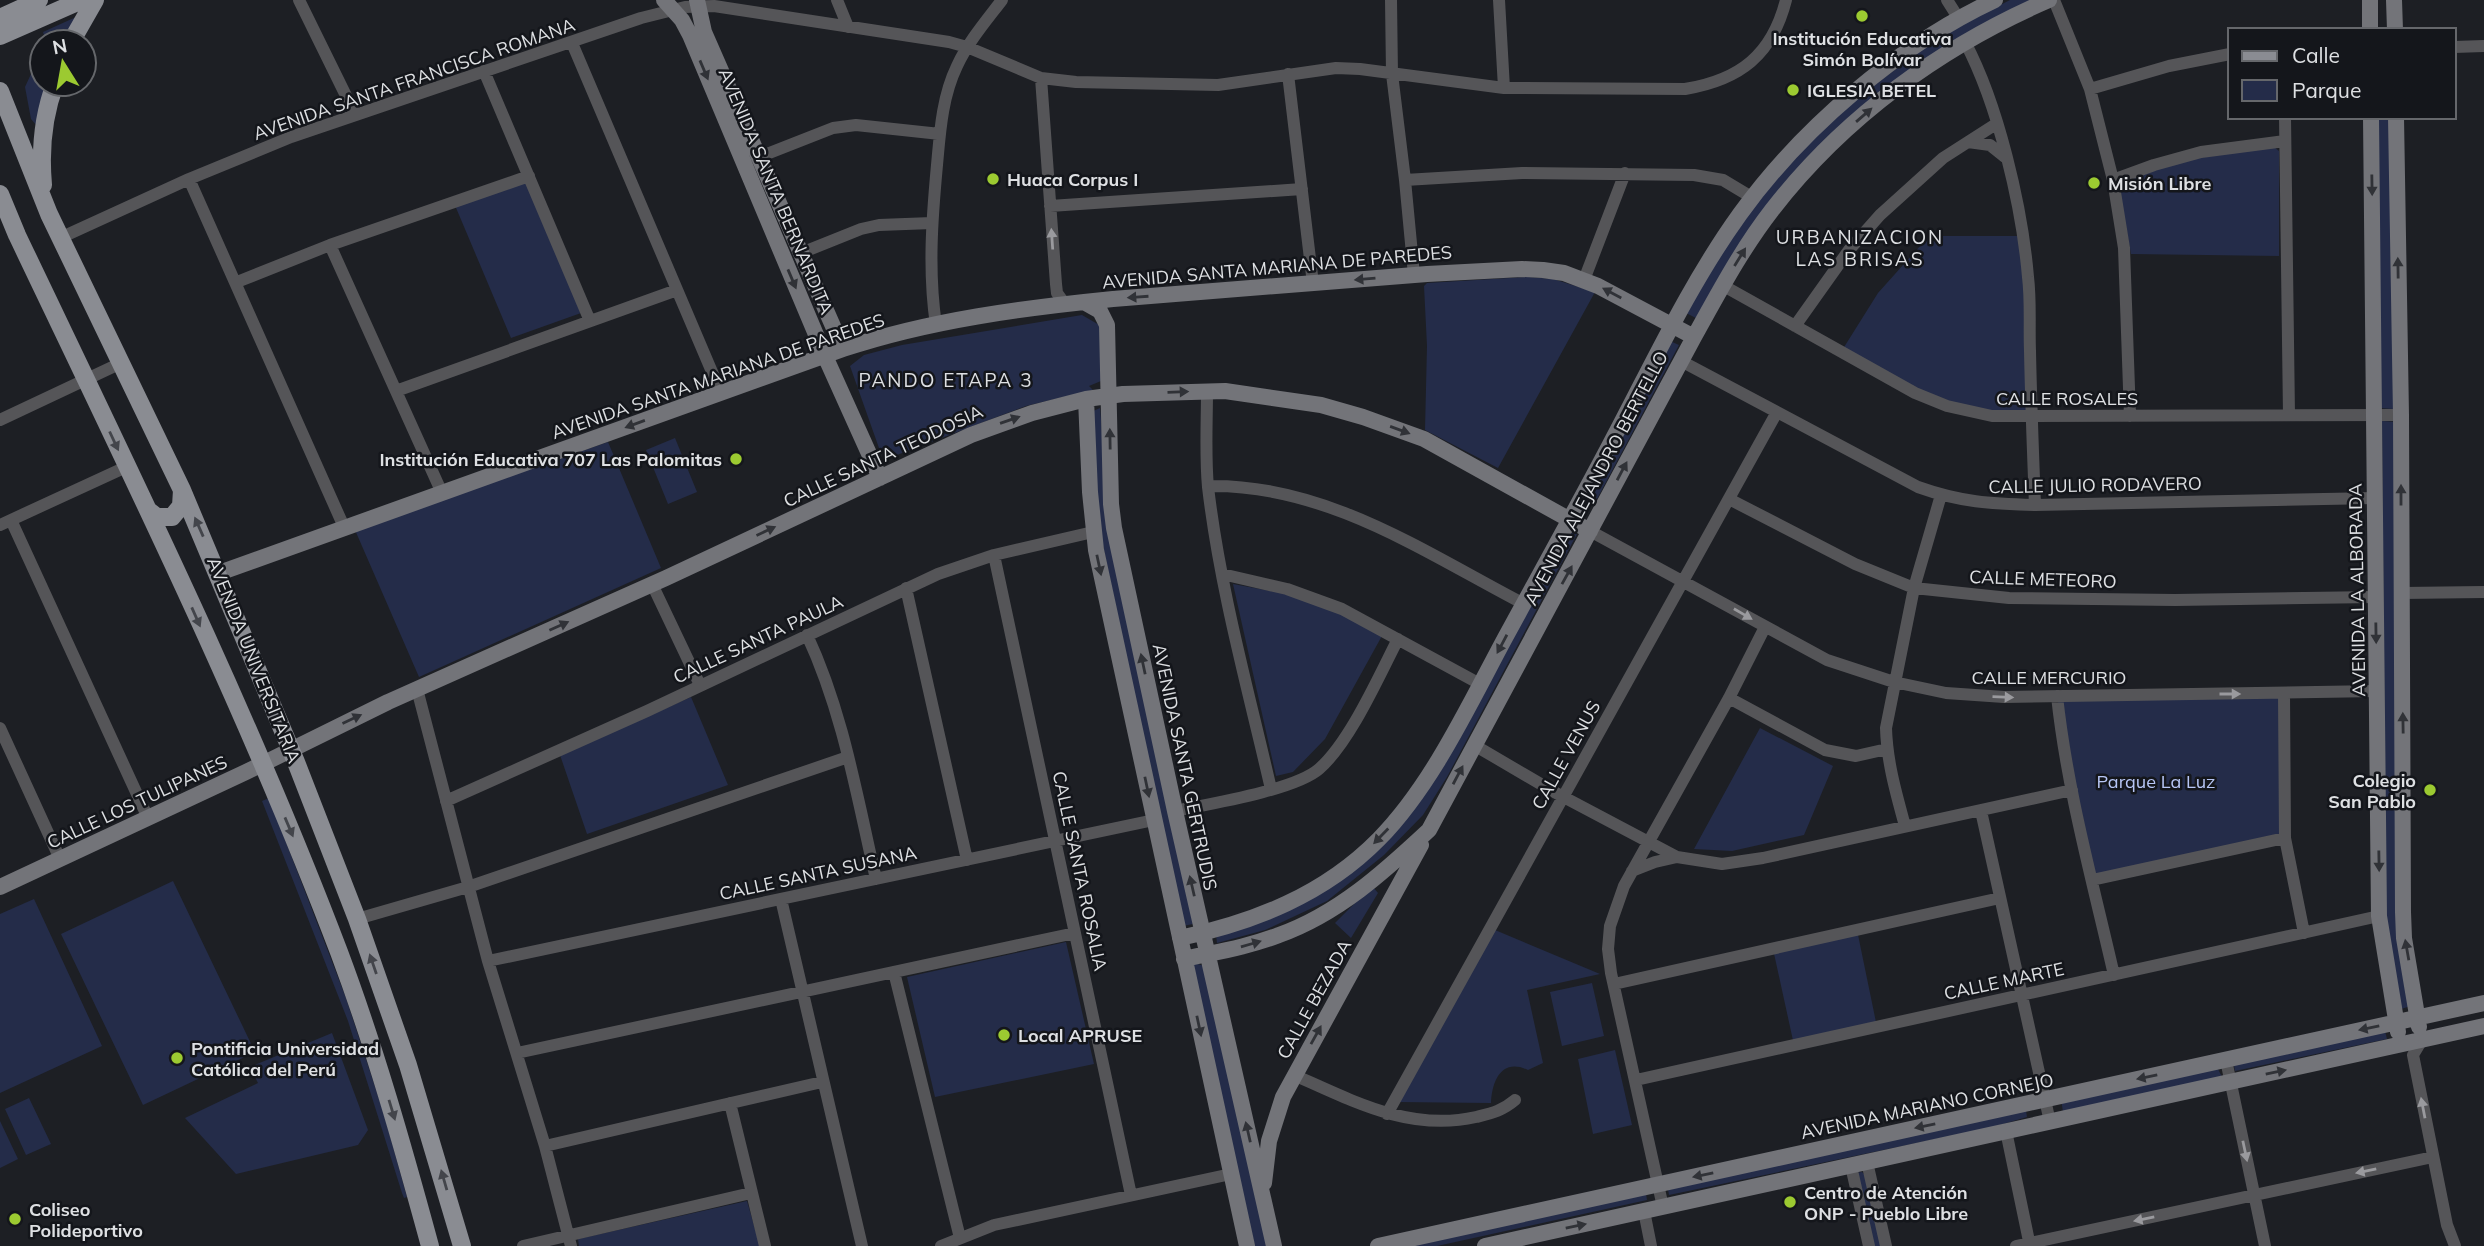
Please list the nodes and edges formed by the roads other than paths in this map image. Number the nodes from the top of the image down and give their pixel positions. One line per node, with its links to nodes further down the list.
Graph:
1 (40, 0): 17 (main road)
2 (82, 0): 23 (main road)
3 (95, 0): 20 (main road)
4 (299, 0): 38 (street)
5 (837, 0): 19 (street)
6 (1002, 0): 27 (street)
7 (1391, 0): 32 (street)
8 (1499, 0): 34 (street)
9 (1786, 0): 34 (street, AVENIDA SANTA FRANCISCA ROMANA)
10 (1947, 0): 18 (street)
11 (1995, 0): 18 (main road, AVENIDA ALEJANDRO BERTELLO)
12 (2052, 0): 24 (main road, AVENIDA ALEJANDRO BERTELLO); 35 (street)
13 (2370, 0): 21 (main road)
14 (2394, 0): 22 (main road)
15 (697, 3): 16 (street, AVENIDA SANTA FRANCISCA ROMANA); 19 (street, AVENIDA SANTA FRANCISCA ROMANA); 46 (main road, AVENIDA SANTA BERNARDITA)
16 (668, 5): 25 (street, AVENIDA SANTA FRANCISCA ROMANA); 77 (main road, AVENIDA SANTA BERNARDITA, one-way to 77)
17 (0, 18)
18 (1959, 19): 55 (main road, AVENIDA ALEJANDRO BERTELLO)
19 (848, 27): 27 (street, AVENIDA SANTA FRANCISCA ROMANA)
20 (79, 28)
21 (2370, 28)
22 (2395, 28)
23 (0, 36)
24 (1965, 42): 42 (street); 67 (main road, AVENIDA ALEJANDRO BERTELLO, one-way to 24)
25 (572, 43): 30 (street, AVENIDA SANTA FRANCISCA ROMANA); 68 (street)
26 (2484, 46): 28 (street)
27 (967, 47): 33 (street, AVENIDA SANTA FRANCISCA ROMANA); 43 (street)
28 (2456, 47)
29 (2228, 54): 35 (street)
30 (484, 72): 38 (street, AVENIDA SANTA FRANCISCA ROMANA); 49 (street)
31 (1288, 74): 32 (street, AVENIDA SANTA FRANCISCA ROMANA); 33 (street, AVENIDA SANTA FRANCISCA ROMANA); 53 (street)
32 (1392, 74): 34 (street, AVENIDA SANTA FRANCISCA ROMANA); 51 (street)
33 (1041, 78): 57 (street)
34 (1504, 88)
35 (2090, 89): 52 (street)
36 (0, 91): 56 (main road, AVENIDA UNIVERSITARIA)
37 (50, 98): 56 (main road)
38 (355, 114): 50 (street, AVENIDA SANTA FRANCISCA ROMANA)
39 (2285, 119): 44 (street)
40 (2371, 119): 88 (main road, AVENIDA LA ALBORADA, one-way to 88)
41 (2396, 119): 89 (main road, one-way to 41)
42 (1997, 124): 45 (street); 47 (street)
43 (940, 134): 46 (street); 59 (street)
44 (2285, 141): 52 (street); 87 (street)
45 (1968, 142): 47 (street); 74 (street)
46 (759, 157): 62 (main road, AVENIDA SANTA BERNARDITA)
47 (2005, 158): 91 (street)
48 (1625, 173): 51 (street); 55 (street); 65 (street)
49 (529, 176): 61 (street); 71 (street)
50 (189, 179): 60 (street, AVENIDA SANTA FRANCISCA ROMANA); 66 (street)
51 (1405, 180): 63 (street)
52 (2113, 180): 90 (street)
53 (1302, 189): 57 (street); 64 (street)
54 (0, 194): 58 (main road, AVENIDA UNIVERSITARIA)
55 (1753, 198): 73 (main road, AVENIDA ALEJANDRO BERTELLO)
56 (46, 206): 60 (main road, AVENIDA UNIVERSITARIA)
57 (1050, 206): 70 (street, one-way to 57)
58 (5, 220): 80 (main road, AVENIDA UNIVERSITARIA)
59 (932, 223): 62 (street); 72 (street)
60 (60, 238): 79 (main road, AVENIDA UNIVERSITARIA)
61 (330, 245): 66 (street); 81 (street)
62 (801, 253): 76 (main road, AVENIDA SANTA BERNARDITA)
63 (1413, 275): 64 (main road, AVENIDA SANTA MARIANA DE PAREDES, one-way to 64); 65 (main road, AVENIDA SANTA MARIANA DE PAREDES)
64 (1312, 278): 69 (main road, AVENIDA SANTA MARIANA DE PAREDES, one-way to 69)
65 (1584, 280): 73 (main road, AVENIDA SANTA MARIANA DE PAREDES, one-way to 65)
66 (237, 282): 105 (street)
67 (1722, 285): 74 (street, CALLE ROSALES); 75 (main road, AVENIDA ALEJANDRO BERTELLO)
68 (677, 290): 71 (street); 83 (street)
69 (1084, 302): 70 (main road, AVENIDA SANTA MARIANA DE PAREDES); 84 (main road, AVENIDA SANTA GERTRUDIS)
70 (1065, 304): 72 (main road, AVENIDA SANTA MARIANA DE PAREDES)
71 (590, 321): 81 (street)
72 (936, 325): 76 (main road, AVENIDA SANTA MARIANA DE PAREDES)
73 (1673, 325): 75 (main road, AVENIDA SANTA MARIANA DE PAREDES); 103 (main road, AVENIDA ALEJANDRO BERTELLO)
74 (1795, 326): 91 (street, CALLE ROSALES)
75 (1694, 337): 78 (main road, AVENIDA ALEJANDRO BERTELLO)
76 (844, 349): 77 (main road, AVENIDA SANTA MARIANA DE PAREDES)
77 (825, 356): 83 (main road, AVENIDA SANTA MARIANA DE PAREDES); 94 (main road, AVENIDA SANTA BERNARDITA)
78 (1681, 361): 86 (street, CALLE JULIO RODAVERO); 106 (main road, AVENIDA ALEJANDRO BERTELLO, one-way to 78)
79 (121, 363): 80 (street); 96 (main road, AVENIDA UNIVERSITARIA)
80 (86, 379): 92 (street); 93 (main road, AVENIDA UNIVERSITARIA, one-way to 93)
81 (396, 391): 97 (street)
82 (1207, 391): 84 (main road, CALLE SANTA TEODOSIA, one-way to 82); 95 (street); 103 (main road, CALLE SANTA TEODOSIA, one-way to 103)
83 (721, 393): 97 (main road, AVENIDA SANTA MARIANA DE PAREDES, one-way to 97)
84 (1110, 395): 85 (main road, CALLE SANTA TEODOSIA); 140 (main road, AVENIDA SANTA GERTRUDIS, one-way to 84)
85 (1086, 399): 94 (main road, CALLE SANTA TEODOSIA, one-way to 85); 107 (main road)
86 (1777, 412): 98 (street, CALLE JULIO RODAVERO); 100 (street, CALLE VENUS)
87 (2289, 415): 88 (street, CALLE ROSALES); 90 (street, CALLE ROSALES)
88 (2374, 415): 89 (street, CALLE ROSALES); 99 (main road, AVENIDA LA ALBORADA)
89 (2401, 415): 116 (main road, one-way to 89)
90 (2130, 416): 91 (street, CALLE ROSALES)
91 (2031, 418): 101 (street)
92 (0, 420)
93 (126, 467): 102 (main road, AVENIDA UNIVERSITARIA); 104 (street)
94 (880, 478): 112 (main road, CALLE SANTA TEODOSIA, one-way to 94)
95 (1208, 486): 110 (street); 118 (street)
96 (182, 489): 102 (main road); 109 (main road, AVENIDA UNIVERSITARIA, one-way to 96)
97 (442, 493): 105 (main road, AVENIDA SANTA MARIANA DE PAREDES)
98 (1941, 495): 101 (street, CALLE JULIO RODAVERO); 114 (street)
99 (2375, 498): 101 (street, CALLE JULIO RODAVERO); 117 (main road, AVENIDA LA ALBORADA)
100 (1729, 499): 111 (street, CALLE VENUS); 114 (street, CALLE METEORO)
101 (2035, 505)
102 (148, 510): 135 (main road, AVENIDA UNIVERSITARIA, one-way to 135)
103 (1570, 520): 106 (main road, CALLE SANTA TEODOSIA); 118 (main road, AVENIDA ALEJANDRO BERTELLO)
104 (5, 523): 142 (street)
105 (344, 527): 109 (main road, AVENIDA SANTA MARIANA DE PAREDES)
106 (1590, 531): 111 (street, CALLE MERCURIO); 131 (main road, AVENIDA ALEJANDRO BERTELLO, one-way to 106)
107 (1093, 532): 108 (street, CALLE SANTA PAULA); 143 (main road, one-way to 143)
108 (994, 555): 113 (street, CALLE SANTA PAULA); 147 (street, CALLE SANTA ROSALIA)
109 (219, 573): 132 (main road, AVENIDA UNIVERSITARIA)
110 (1222, 574): 121 (street); 136 (street)
111 (1683, 580): 119 (street, CALLE MERCURIO, one-way to 119); 138 (street, CALLE VENUS)
112 (652, 584): 124 (street); 125 (main road, CALLE SANTA TEODOSIA, one-way to 112)
113 (905, 588): 120 (street, CALLE SANTA PAULA); 151 (street)
114 (1914, 588): 117 (street, CALLE METEORO); 122 (street)
115 (2484, 592): 116 (street)
116 (2402, 593): 174 (main road, one-way to 116)
117 (2376, 597): 126 (main road, AVENIDA LA ALBORADA, one-way to 126)
118 (1524, 604): 123 (main road, AVENIDA ALEJANDRO BERTELLO, one-way to 123)
119 (1765, 626): 122 (street, CALLE MERCURIO); 129 (street)
120 (807, 635): 124 (street, CALLE SANTA PAULA); 134 (street)
121 (1398, 639): 123 (street); 136 (street)
122 (1894, 682): 128 (street, CALLE MERCURIO, one-way to 128); 133 (street)
123 (1480, 684): 162 (main road, AVENIDA ALEJANDRO BERTELLO, one-way to 162)
124 (700, 685): 139 (street, CALLE SANTA PAULA)
125 (417, 689): 132 (main road, CALLE SANTA TEODOSIA, one-way to 125); 139 (street)
126 (2377, 691): 127 (street, CALLE MERCURIO); 159 (main road, AVENIDA LA ALBORADA, one-way to 159)
127 (2284, 693): 128 (street, CALLE MERCURIO, one-way to 127); 146 (street)
128 (2057, 696): 137 (street)
129 (1729, 698): 133 (street); 148 (street)
130 (0, 728): 150 (street)
131 (1474, 745): 138 (street); 145 (main road, AVENIDA ALEJANDRO BERTELLO, one-way to 131)
132 (290, 748): 135 (main road, CALLE LOS TULIPANES); 160 (main road, AVENIDA UNIVERSITARIA)
133 (1887, 749): 144 (street)
134 (848, 757): 153 (street); 156 (street)
135 (262, 764): 142 (main road, CALLE LOS TULIPANES); 206 (main road, AVENIDA UNIVERSITARIA, one-way to 206)
136 (1271, 789): 140 (street)
137 (2072, 790): 141 (street); 154 (street)
138 (1563, 796): 148 (street); 188 (street, CALLE VENUS)
139 (446, 801): 156 (street)
140 (1175, 811): 162 (main road, AVENIDA SANTA GERTRUDIS, one-way to 140)
141 (1981, 811): 144 (street); 157 (street)
142 (148, 818): 150 (main road, CALLE LOS TULIPANES)
143 (1154, 820): 147 (street, CALLE SANTA SUSANA); 164 (main road)
144 (1905, 826): 149 (street)
145 (1429, 830): 165 (main road, AVENIDA ALEJANDRO BERTELLO, one-way to 145); 181 (main road, CALLE BEZADA, one-way to 145)
146 (2285, 838): 154 (street); 163 (street)
147 (1055, 841): 151 (street, CALLE SANTA SUSANA); 161 (street, CALLE SANTA ROSALIA)
148 (1649, 843): 149 (street); 152 (street)
149 (1678, 857): 152 (street)
150 (60, 859): 155 (main road, CALLE LOS TULIPANES)
151 (967, 860): 153 (street, CALLE SANTA SUSANA)
152 (1632, 871): 170 (street)
153 (876, 879): 158 (street, CALLE SANTA SUSANA)
154 (2092, 880): 169 (street)
155 (0, 887)
156 (468, 887): 160 (street); 167 (street)
157 (2000, 898): 170 (street); 172 (street)
158 (780, 899): 167 (street, CALLE SANTA SUSANA); 171 (street)
159 (2379, 916): 163 (street, CALLE MARTE); 175 (main road, AVENIDA LA ALBORADA)
160 (357, 919): 207 (main road, AVENIDA UNIVERSITARIA, one-way to 160)
161 (1075, 933): 168 (street); 197 (street, CALLE SANTA ROSALIA)
162 (1202, 933): 164 (main road, AVENIDA ALEJANDRO BERTELLO); 165 (main road, AVENIDA SANTA GERTRUDIS)
163 (2304, 933): 169 (street, CALLE MARTE)
164 (1180, 938): 166 (main road)
165 (1207, 954): 166 (main road, AVENIDA ALEJANDRO BERTELLO); 199 (main road, AVENIDA SANTA GERTRUDIS, one-way to 165)
166 (1184, 959): 194 (main road, one-way to 194)
167 (488, 961): 179 (street)
168 (894, 972): 171 (street); 202 (street)
169 (2113, 975): 172 (street, CALLE MARTE)
170 (1614, 984): 182 (street)
171 (803, 992): 179 (street); 183 (street)
172 (2022, 995): 182 (street, CALLE MARTE); 186 (street)
173 (2484, 1003): 174 (main road, AVENIDA MARIANO CORNEJO)
174 (2418, 1017): 175 (main road, AVENIDA MARIANO CORNEJO); 177 (main road)
175 (2396, 1022): 178 (main road, AVENIDA LA ALBORADA); 180 (main road, AVENIDA MARIANO CORNEJO, one-way to 180)
176 (2484, 1026): 177 (main road)
177 (2422, 1040): 178 (main road)
178 (2407, 1050): 184 (main road, one-way to 178); 192 (street, one-way to 178)
179 (517, 1053): 191 (street)
180 (2226, 1060): 184 (street); 186 (main road, AVENIDA MARIANO CORNEJO, one-way to 186)
181 (1294, 1075): 188 (street); 199 (main road, CALLE BEZADA)
182 (1636, 1080): 195 (street)
183 (822, 1082): 187 (street); 210 (street)
184 (2230, 1082): 189 (main road); 198 (street, one-way to 198)
185 (1515, 1100): 188 (street)
186 (2045, 1100): 189 (street); 195 (main road, AVENIDA MARIANO CORNEJO, one-way to 195)
187 (730, 1104): 191 (street); 196 (street)
188 (1387, 1114)
189 (2050, 1122): 190 (main road)
190 (2006, 1131): 193 (main road); 205 (street)
191 (545, 1146): 203 (street)
192 (2433, 1157): 198 (street, one-way to 198); 221 (street)
193 (1859, 1164): 200 (main road); 217 (street); 218 (street)
194 (1231, 1174): 197 (street); 212 (main road)
195 (1659, 1185): 200 (street); 214 (main road, AVENIDA MARIANO CORNEJO)
196 (751, 1193): 203 (street); 209 (street)
197 (1131, 1195): 202 (street)
198 (2254, 1195): 205 (street, one-way to 205); 220 (street)
199 (1263, 1198): 213 (main road, AVENIDA SANTA GERTRUDIS)
200 (1663, 1207): 201 (main road)
201 (1644, 1211): 204 (main road, one-way to 201); 216 (street)
202 (960, 1238): 211 (street)
203 (570, 1240): 208 (street)
204 (1513, 1243): 215 (main road)
205 (2030, 1245): 219 (street)
206 (430, 1246)
207 (462, 1246)
208 (523, 1246)
209 (765, 1246)
210 (862, 1246)
211 (941, 1246)
212 (1247, 1246)
213 (1273, 1246)
214 (1378, 1246)
215 (1485, 1246)
216 (1651, 1246)
217 (1869, 1246)
218 (1886, 1246)
219 (2016, 1246)
220 (2265, 1246)
221 (2455, 1246)

